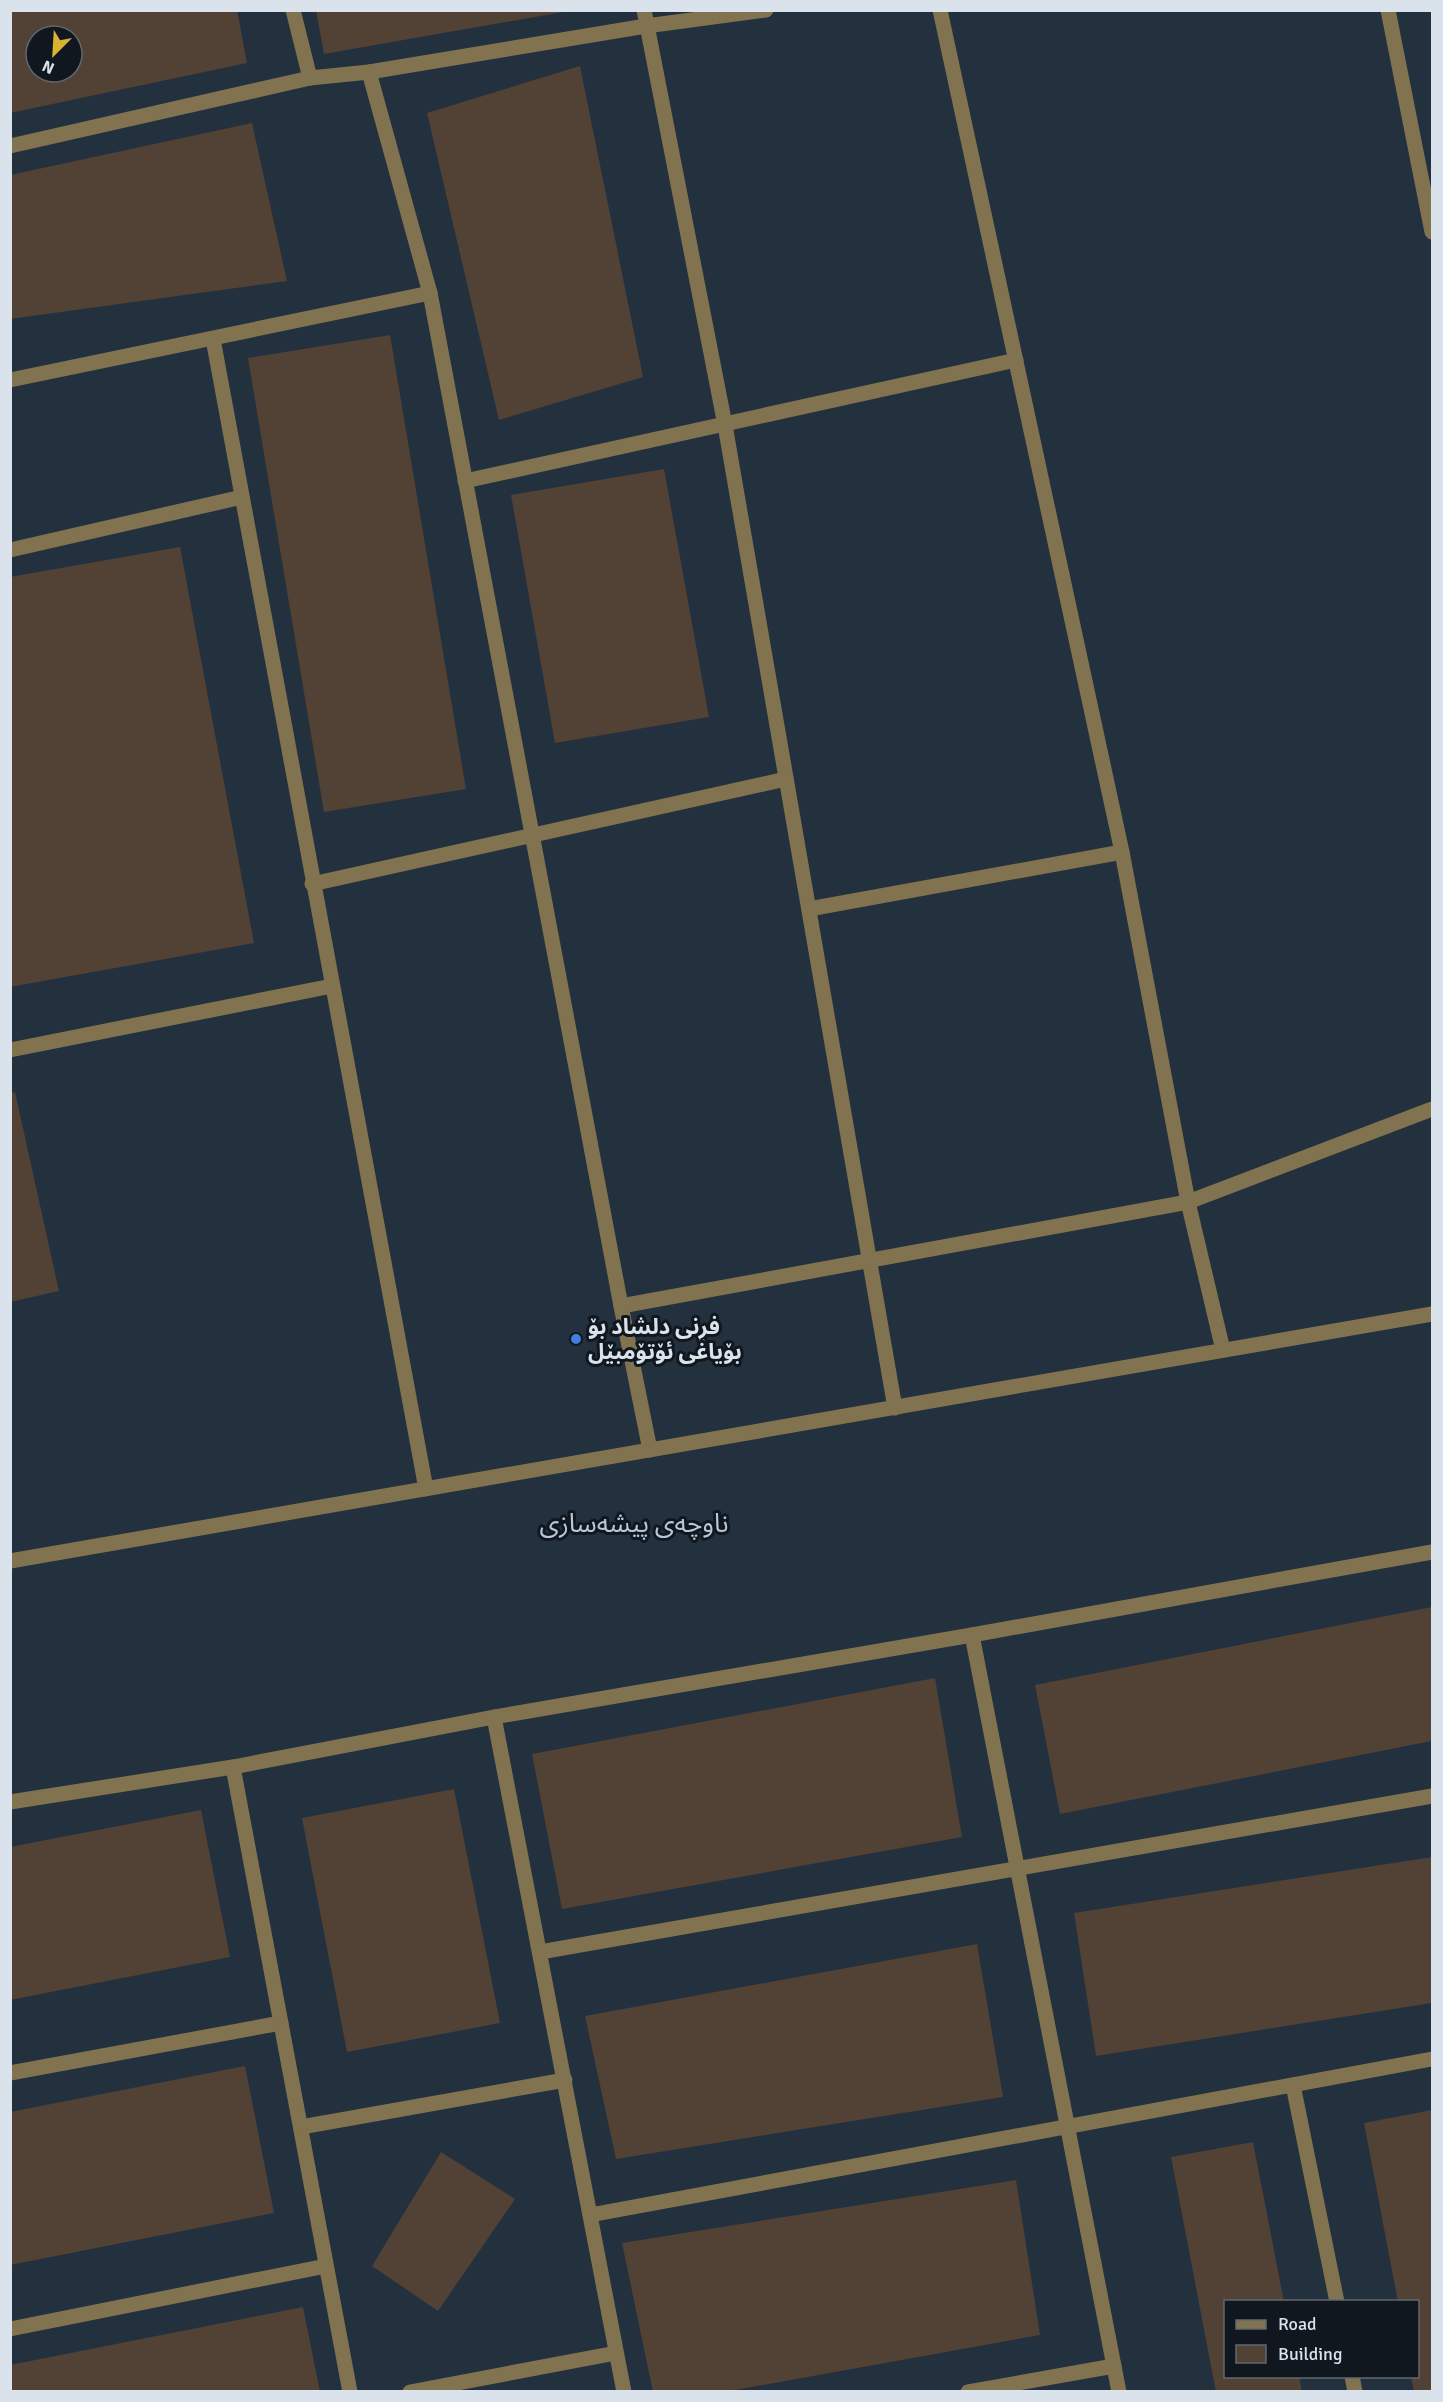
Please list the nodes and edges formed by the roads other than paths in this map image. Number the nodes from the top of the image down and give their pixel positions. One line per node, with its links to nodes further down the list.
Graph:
1 (293, 10): 8 (street)
2 (644, 10): 6 (street)
3 (766, 10): 6 (street)
4 (940, 10): 13 (street)
5 (1388, 10): 10 (street)
6 (646, 26): 7 (street); 15 (street)
7 (369, 72): 8 (street); 11 (street)
8 (310, 78): 9 (street)
9 (10, 146)
10 (1432, 232)
11 (430, 293): 12 (street); 16 (street)
12 (213, 339): 14 (street); 17 (street)
13 (1016, 360): 15 (street); 21 (street)
14 (10, 380)
15 (725, 425): 16 (street); 19 (street)
16 (465, 481): 20 (street)
17 (242, 497): 18 (street); 22 (street)
18 (10, 550)
19 (786, 779): 20 (street); 23 (street)
20 (532, 836): 22 (street); 29 (street)
21 (1122, 852): 23 (street); 27 (street)
22 (312, 884): 24 (street)
23 (809, 909): 28 (street)
24 (332, 986): 25 (street); 34 (street)
25 (10, 1050)
26 (1432, 1109): 27 (street)
27 (1188, 1202): 28 (street); 31 (street)
28 (871, 1260): 29 (street); 32 (street)
29 (621, 1306): 33 (street)
30 (1432, 1314): 31 (street)
31 (1223, 1350): 32 (street)
32 (895, 1408): 33 (street)
33 (650, 1450): 34 (street)
34 (426, 1489): 36 (street)
35 (1432, 1552): 37 (street)
36 (10, 1562)
37 (972, 1635): 38 (street); 42 (street)
38 (494, 1717): 39 (street); 43 (street)
39 (234, 1767): 41 (street); 44 (street)
40 (1432, 1796): 42 (street)
41 (10, 1802)
42 (1018, 1868): 43 (street); 50 (street)
43 (540, 1952): 47 (street)
44 (281, 2023): 46 (street); 49 (street)
45 (1432, 2059): 48 (street)
46 (10, 2073)
47 (565, 2080): 49 (street); 51 (street)
48 (1293, 2085): 50 (street); 53 (street)
49 (301, 2127): 52 (street)
50 (1068, 2128): 51 (street); 56 (street)
51 (590, 2216): 55 (street)
52 (326, 2266): 54 (street); 57 (street)
53 (1337, 2300)
54 (10, 2329)
55 (616, 2353): 58 (street); 59 (street)
56 (1114, 2366): 60 (street); 61 (street)
57 (350, 2391)
58 (410, 2391)
59 (624, 2391)
60 (968, 2391)
61 (1119, 2391)

